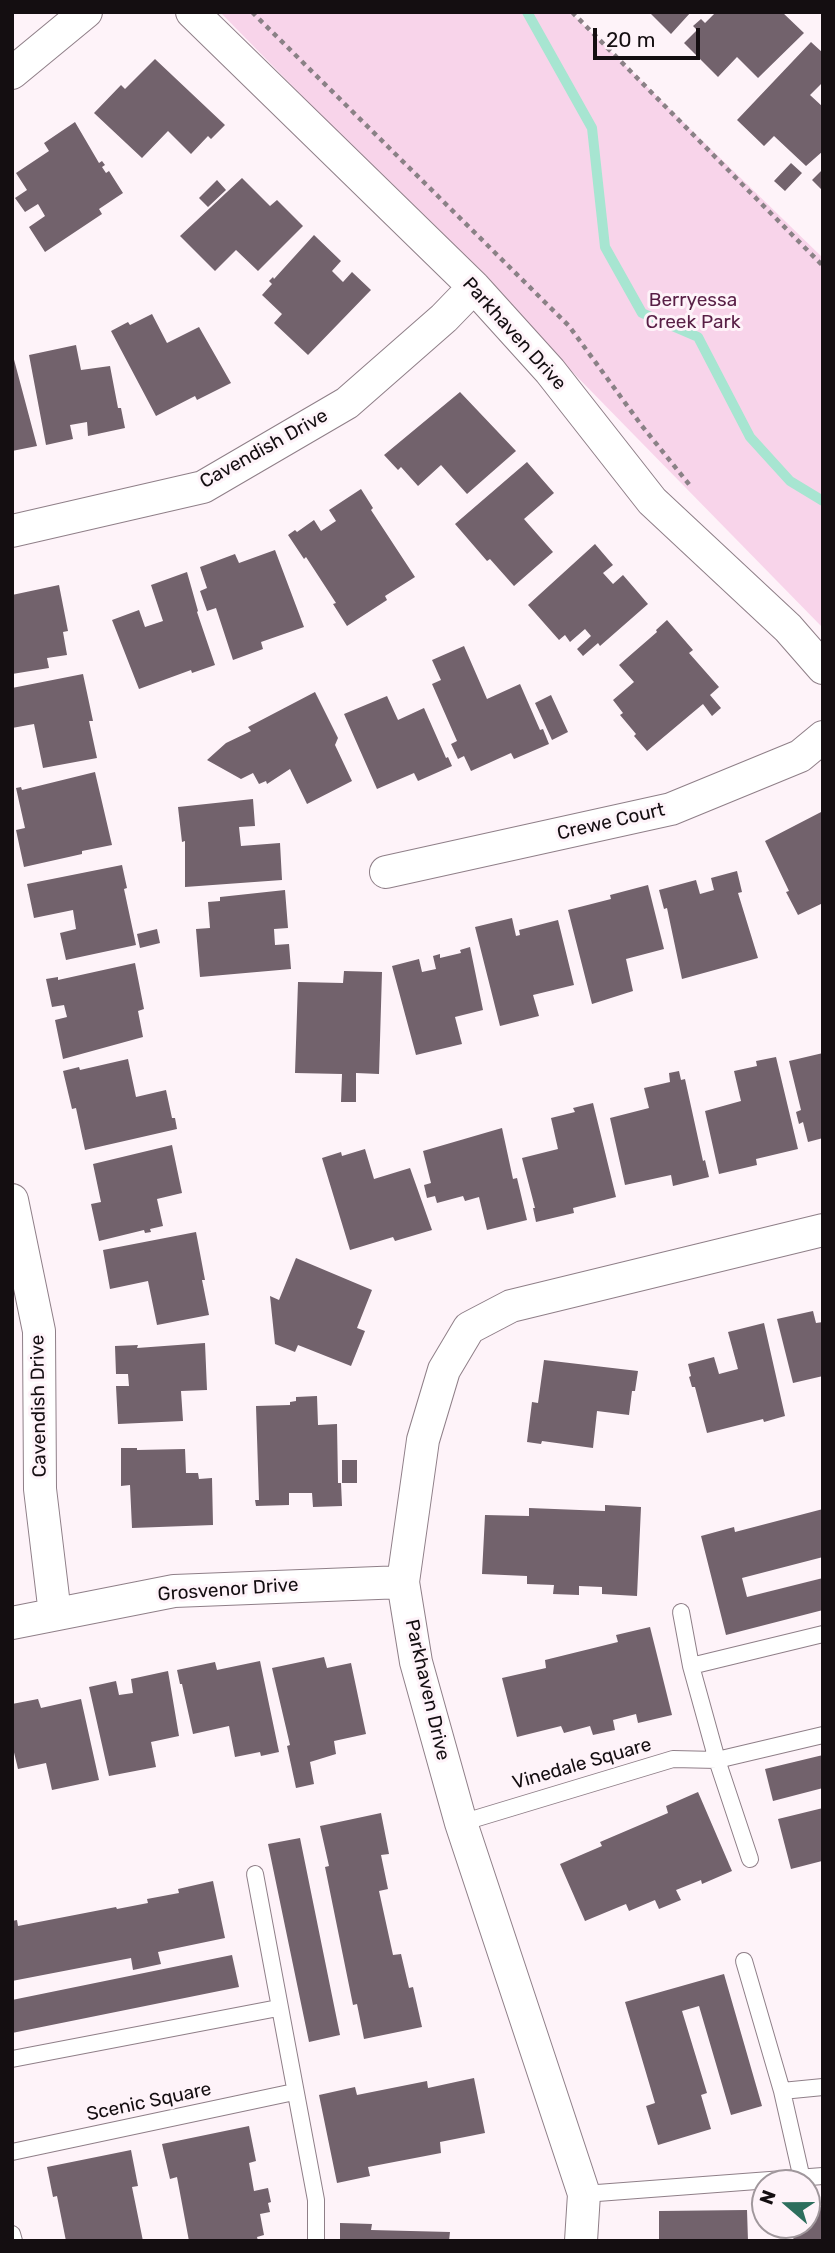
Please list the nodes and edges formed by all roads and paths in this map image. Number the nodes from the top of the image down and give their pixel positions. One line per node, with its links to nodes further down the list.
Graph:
1 (86, 12): 4 (street)
2 (192, 12): 6 (street, Parkhaven Drive)
3 (572, 12): 5 (path)
4 (12, 72)
5 (823, 266)
6 (474, 287): 7 (street, Cavendish Drive); 8 (street, Parkhaven Drive)
7 (12, 531)
8 (823, 668)
9 (823, 737): 10 (street, Crewe Court)
10 (386, 872)
11 (12, 1200): 15 (street, Cavendish Drive)
12 (823, 1230): 13 (street, Parkhaven Drive)
13 (403, 1582): 15 (street, Grosvenor Drive); 21 (street, Parkhaven Drive)
14 (681, 1612): 18 (lane)
15 (55, 1614): 16 (street, Grosvenor Drive)
16 (12, 1623)
17 (823, 1634): 18 (lane)
18 (691, 1666): 20 (lane)
19 (823, 1735): 20 (lane, Vinedale Square)
20 (717, 1760): 21 (lane, Vinedale Square); 22 (lane)
21 (461, 1823): 33 (street, Parkhaven Drive)
22 (750, 1859)
23 (255, 1874): 25 (lane)
24 (744, 1961): 28 (lane)
25 (278, 2008): 26 (lane); 29 (lane)
26 (12, 2059)
27 (823, 2087): 28 (lane)
28 (782, 2091): 31 (lane)
29 (294, 2092): 30 (lane, Scenic Square); 36 (lane)
30 (12, 2152)
31 (800, 2169)
32 (751, 2183): 33 (lane)
33 (584, 2194): 37 (street, Parkhaven Drive)
34 (12, 2234): 35 (lane)
35 (14, 2241)
36 (316, 2241)
37 (581, 2241)

